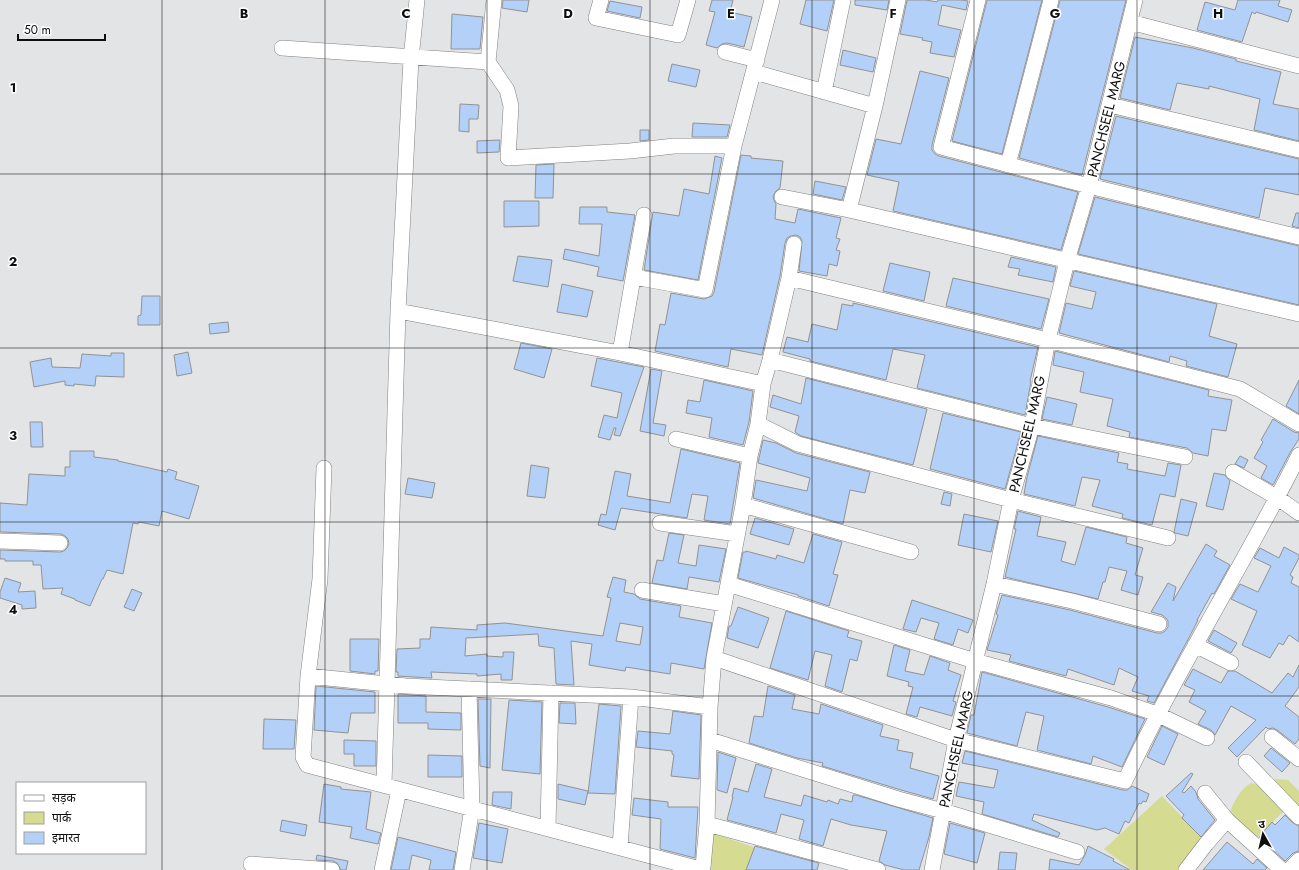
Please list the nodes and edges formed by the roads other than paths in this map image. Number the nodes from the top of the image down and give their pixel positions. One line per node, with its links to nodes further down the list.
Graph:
1 (417, 0): 14 (street)
2 (494, 0): 15 (street)
3 (601, 0): 4 (street)
4 (688, 0)
5 (772, 0): 16 (street)
6 (843, 0): 18 (street)
7 (898, 0): 20 (street)
8 (978, 0): 23 (street)
9 (1051, 0): 23 (street)
10 (1135, 0): 11 (street, PANCHSEEL MARG)
11 (1130, 22): 17 (street); 19 (street, PANCHSEEL MARG)
12 (282, 48): 14 (street)
13 (725, 52): 16 (street)
14 (411, 57): 15 (street); 33 (street)
15 (488, 62): 21 (street)
16 (755, 66): 18 (street); 21 (street)
17 (1299, 66)
18 (824, 92): 20 (street)
19 (1110, 105): 22 (street); 24 (street, PANCHSEEL MARG)
20 (875, 106): 26 (street)
21 (734, 146): 31 (street)
22 (1299, 150)
23 (1008, 165): 24 (street)
24 (1090, 186): 28 (street); 30 (street, PANCHSEEL MARG)
25 (782, 197): 26 (street)
26 (850, 210): 30 (street)
27 (644, 214): 31 (street)
28 (1299, 237)
29 (794, 244): 32 (street)
30 (1067, 261): 34 (street); 35 (street, PANCHSEEL MARG)
31 (634, 277): 36 (street)
32 (789, 278): 35 (street); 37 (street)
33 (398, 311): 36 (street); 68 (street)
34 (1299, 314)
35 (1048, 340): 40 (street); 41 (street, PANCHSEEL MARG)
36 (620, 353): 38 (street)
37 (770, 360): 38 (street); 41 (street)
38 (763, 384): 39 (street)
39 (758, 424): 44 (street); 49 (street)
40 (1299, 424)
41 (1032, 426): 45 (street); 49 (street, PANCHSEEL MARG)
42 (676, 439): 44 (street)
43 (1299, 455): 48 (street)
44 (750, 456): 50 (street)
45 (1185, 457)
46 (324, 468): 67 (street)
47 (1233, 472): 48 (street)
48 (1278, 498): 51 (street); 63 (street)
49 (1011, 500): 54 (street); 59 (street, PANCHSEEL MARG)
50 (743, 505): 53 (street); 57 (street)
51 (1299, 513)
52 (660, 523): 53 (street)
53 (737, 534): 58 (street)
54 (1168, 538)
55 (0, 541): 56 (street)
56 (60, 543)
57 (911, 552)
58 (728, 584): 61 (street); 65 (street)
59 (994, 584): 62 (street); 65 (street, PANCHSEEL MARG)
60 (642, 590): 61 (street)
61 (724, 604): 64 (street)
62 (1159, 624)
63 (1195, 645): 66 (street); 73 (street)
64 (714, 658): 72 (street); 77 (street)
65 (975, 661): 73 (street); 77 (street, PANCHSEEL MARG)
66 (1231, 663)
67 (308, 676): 68 (street); 80 (street)
68 (387, 684): 69 (street); 80 (street)
69 (468, 689): 70 (street); 83 (street)
70 (551, 693): 71 (street); 88 (street)
71 (632, 697): 72 (street); 89 (street)
72 (710, 707): 76 (street)
73 (1157, 714): 75 (street); 77 (street)
74 (1272, 737): 78 (street)
75 (1207, 738)
76 (710, 740): 84 (street); 87 (street)
77 (956, 740): 84 (street, PANCHSEEL MARG)
78 (1299, 760)
79 (1246, 762): 85 (street)
80 (384, 786): 81 (street)
81 (399, 790): 83 (street); 94 (street)
82 (1205, 793): 86 (street)
83 (472, 808): 88 (street); 95 (street)
84 (943, 811): 90 (street); 97 (street, PANCHSEEL MARG)
85 (1299, 817)
86 (1227, 820): 98 (street); 99 (street)
87 (707, 824): 89 (street); 96 (street)
88 (548, 828): 89 (street)
89 (620, 848)
90 (1077, 852)
91 (1299, 860): 100 (street)
92 (251, 864): 93 (street)
93 (332, 870)
94 (382, 870)
95 (462, 870)
96 (878, 870)
97 (932, 870)
98 (1186, 870)
99 (1282, 870)
100 (1289, 870)

